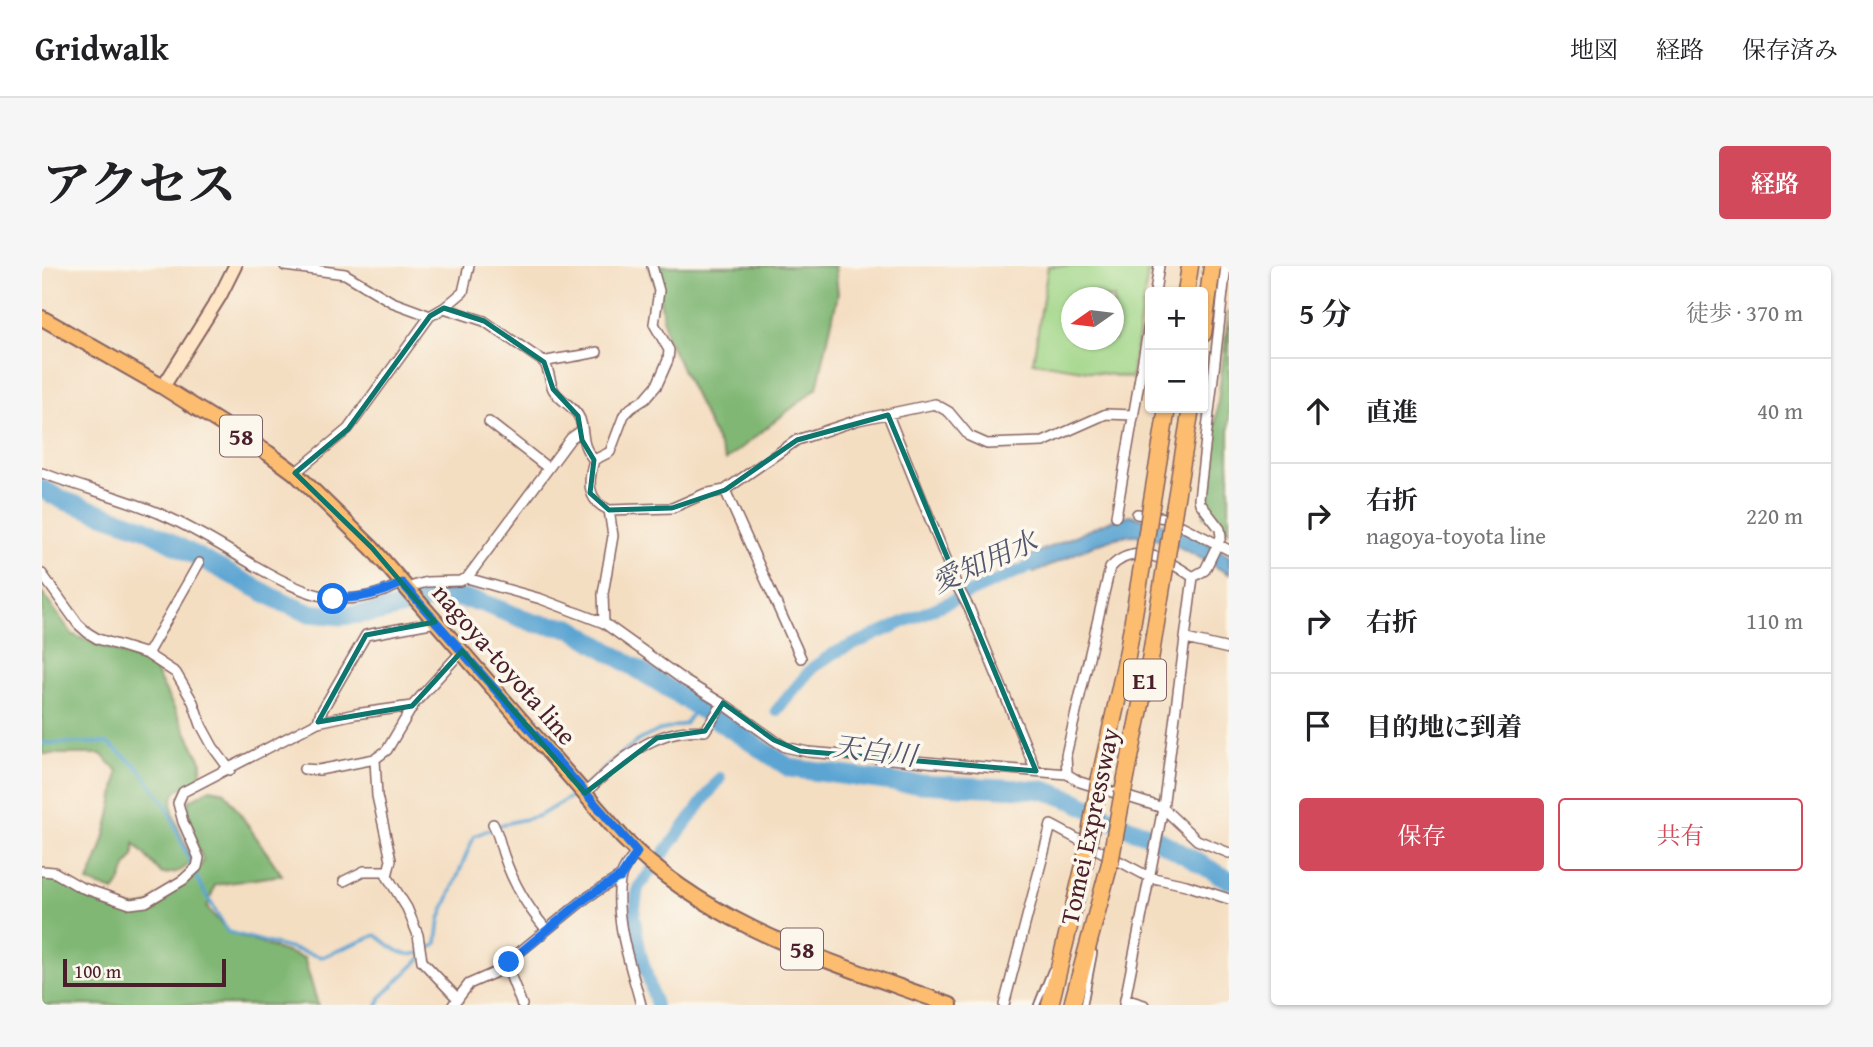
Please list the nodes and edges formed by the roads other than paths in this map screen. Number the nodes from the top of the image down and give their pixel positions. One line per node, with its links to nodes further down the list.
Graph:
1 (235, 266): 18 (street)
2 (285, 266): 13 (street)
3 (469, 266): 12 (street)
4 (652, 266): 25 (street)
5 (1159, 266): 9 (street)
6 (1191, 266): 10 (highway)
7 (1212, 266): 11 (highway)
8 (1226, 266): 33 (street)
9 (1156, 287)
10 (1187, 287)
11 (1208, 296)
12 (444, 308): 13 (street); 17 (street)
13 (430, 316): 28 (street)
14 (42, 318): 18 (main road, nagoya-toyota line / 58)
15 (1145, 349): 22 (street)
16 (597, 352): 17 (street)
17 (544, 362): 24 (street)
18 (163, 387): 28 (main road, nagoya-toyota line / 58)
19 (1166, 413): 31 (highway, Tomei Expressway / E1)
20 (1190, 413): 60 (highway, Tomei Expressway / E1, bridge)
21 (888, 415): 22 (street); 29 (street); 53 (street)
22 (1134, 415): 32 (street)
23 (489, 422): 26 (street)
24 (581, 431): 25 (street); 26 (street)
25 (594, 460): 30 (street)
26 (548, 468): 38 (street)
27 (42, 473): 39 (street)
28 (295, 473): 39 (main road, nagoya-toyota line / 58)
29 (725, 489): 30 (street); 46 (street)
30 (609, 510): 41 (street)
31 (1144, 510): 33 (street); 67 (highway, Tomei Expressway / E1, bridge)
32 (1116, 516)
33 (1218, 544): 34 (street); 37 (street)
34 (1229, 550)
35 (199, 563): 45 (street)
36 (42, 573): 45 (street)
37 (1193, 577): 42 (street); 54 (street)
38 (467, 578): 39 (street); 41 (street)
39 (406, 587): 40 (main road, nagoya-toyota line / 58)
40 (432, 618): 44 (main road, nagoya-toyota line / 58); 49 (street)
41 (604, 623): 47 (street)
42 (1186, 639): 43 (street); 56 (street)
43 (1229, 649)
44 (462, 651): 48 (street); 55 (main road, nagoya-toyota line / 58)
45 (147, 654): 52 (street)
46 (801, 658)
47 (722, 705): 53 (street); 55 (street)
48 (412, 706): 49 (street); 50 (street)
49 (318, 722): 52 (street)
50 (375, 759): 51 (street); 62 (street)
51 (304, 769)
52 (230, 770): 61 (street)
53 (1036, 771): 54 (street)
54 (1067, 774): 56 (street)
55 (585, 793): 59 (main road, nagoya-toyota line / 58)
56 (1163, 808): 58 (street); 63 (street)
57 (493, 824): 68 (street)
58 (1229, 853)
59 (639, 854): 64 (street); 74 (main road, nagoya-toyota line / 58)
60 (1110, 863): 78 (highway, Tomei Expressway / E1); 79 (lane)
61 (42, 871)
62 (388, 871): 65 (street); 70 (street)
63 (1149, 877): 66 (street); 71 (street); 75 (street)
64 (620, 878): 68 (street); 73 (street)
65 (344, 881)
66 (1229, 899)
67 (1073, 916): 76 (lane); 77 (highway, Tomei Expressway / E1)
68 (547, 929): 69 (street)
69 (506, 964): 70 (street); 72 (street)
70 (455, 1002)
71 (1124, 1002): 80 (street)
72 (522, 1005)
73 (641, 1005)
74 (950, 1005)
75 (1004, 1005)
76 (1037, 1005)
77 (1050, 1005)
78 (1072, 1005)
79 (1084, 1005)
80 (1144, 1005)

